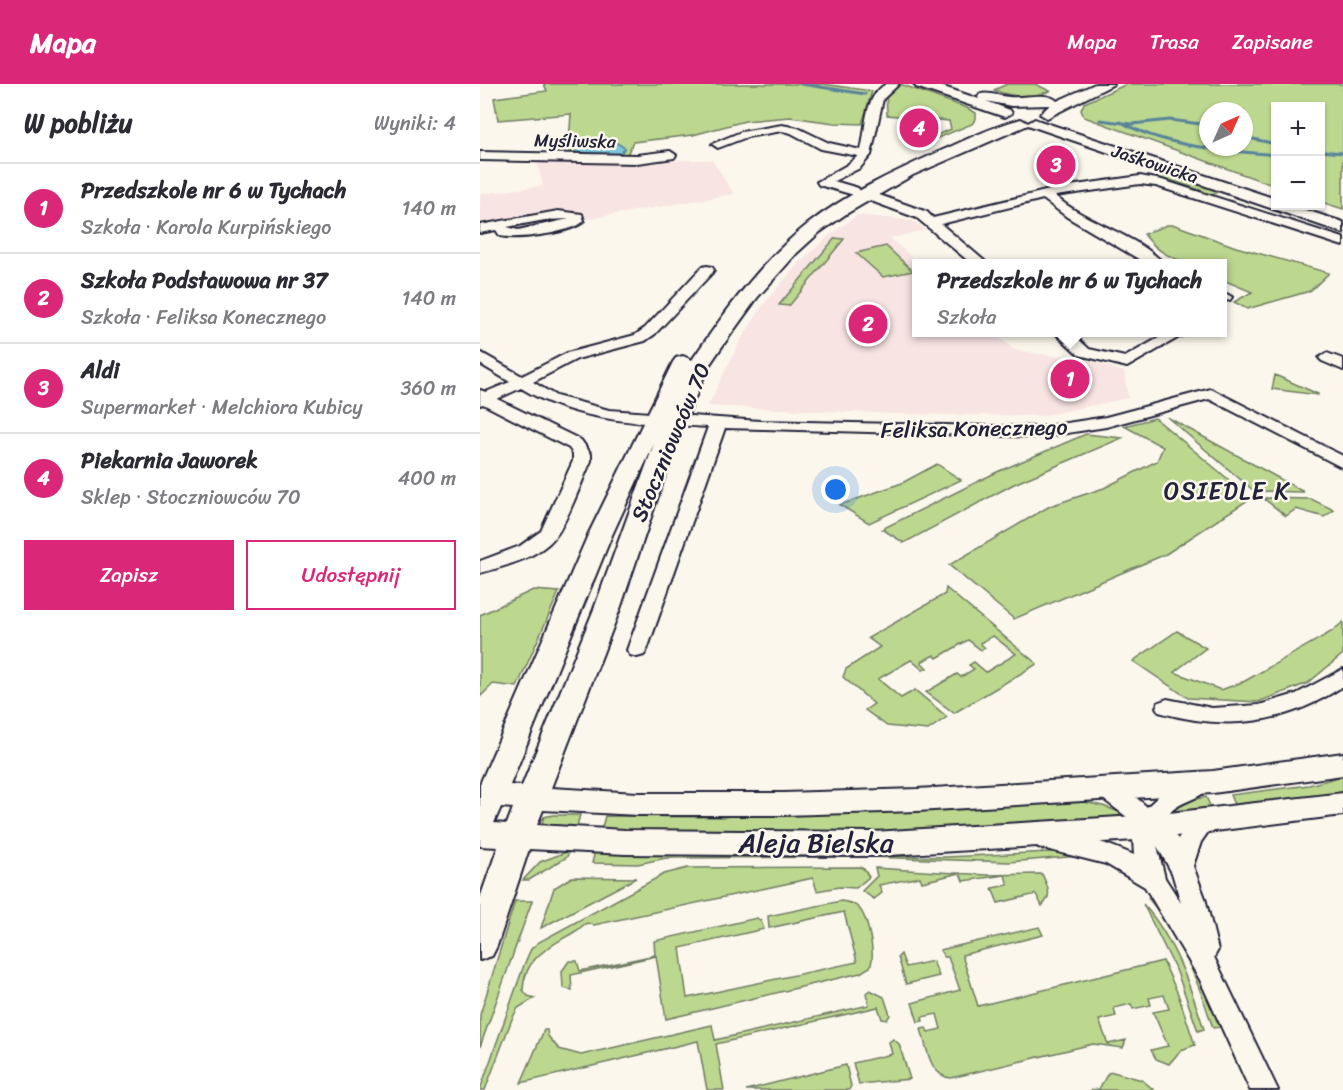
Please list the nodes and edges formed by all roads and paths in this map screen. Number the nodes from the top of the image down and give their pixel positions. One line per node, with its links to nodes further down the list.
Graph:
1 (894, 84): 13 (street)
2 (921, 84): 7 (street, Jaśkowicka)
3 (944, 84): 6 (street, Jaśkowicka)
4 (1092, 84): 8 (street, Stoczniowców 70)
5 (1107, 84): 8 (street, Stoczniowców 70)
6 (979, 95): 8 (street, Jaśkowicka); 8 (street)
7 (958, 97): 8 (street, Jaśkowicka); 9 (street)
8 (1032, 113): 9 (street, Stoczniowców 70); 10 (street, Jaśkowicka); 18 (street, Jaśkowicka)
9 (988, 132): 10 (street); 16 (street, Stoczniowców 70)
10 (1069, 135): 15 (street, Jaśkowicka)
11 (718, 144): 13 (street)
12 (670, 154): 14 (street, Myśliwska)
13 (865, 154): 16 (street)
14 (480, 156)
15 (1233, 190): 19 (street); 20 (street, Jaśkowicka)
16 (861, 193): 24 (street); 32 (street, Stoczniowców 70); 41 (street, Stoczniowców 70)
17 (1046, 195): 19 (street); 24 (street); 30 (street)
18 (1271, 196)
19 (1212, 200): 28 (street)
20 (1271, 203)
21 (1291, 210): 26 (street, Jaśkowicka)
22 (1313, 210): 23 (street)
23 (1343, 220)
24 (931, 222): 29 (street)
25 (499, 225): 25 (street); 27 (street)
26 (1343, 228)
27 (480, 229)
28 (1343, 242)
29 (975, 259)
30 (1150, 259)
31 (707, 270): 39 (street)
32 (718, 308)
33 (705, 327): 41 (street, Stoczniowców 70)
34 (1066, 337): 35 (street)
35 (1174, 337)
36 (480, 357): 39 (street, Feliksa Konecznego)
37 (1326, 358): 38 (street)
38 (1343, 365)
39 (520, 383): 40 (street); 41 (street, Feliksa Konecznego)
40 (481, 397): 44 (street)
41 (665, 419): 42 (street, Feliksa Konecznego); 51 (street, Stoczniowców 70); 52 (street, Stoczniowców 70)
42 (718, 424): 43 (street, Feliksa Konecznego); 45 (street)
43 (1343, 463)
44 (480, 567)
45 (637, 650)
46 (1343, 676): 47 (street)
47 (1167, 706)
48 (1343, 764): 49 (street, Aleja Bielska)
49 (1213, 782): 50 (street, Aleja Bielska); 55 (street, Aleja Bielska)
50 (1107, 790): 51 (street, Aleja Bielska); 55 (street)
51 (533, 799): 52 (street, Aleja Bielska); 58 (street, Stoczniowców 70)
52 (483, 804)
53 (1343, 804): 54 (street, Aleja Bielska)
54 (1203, 822): 55 (street, Aleja Bielska); 59 (street)
55 (1152, 827): 57 (street, Aleja Bielska); 59 (street); 60 (street)
56 (480, 834): 58 (street, Aleja Bielska)
57 (1026, 836): 58 (street, Aleja Bielska); 60 (street)
58 (517, 837): 61 (street, Stoczniowców 70)
59 (1181, 867): 62 (street)
60 (1154, 880): 62 (street)
61 (480, 946)
62 (1211, 974): 63 (street)
63 (1264, 1090)

